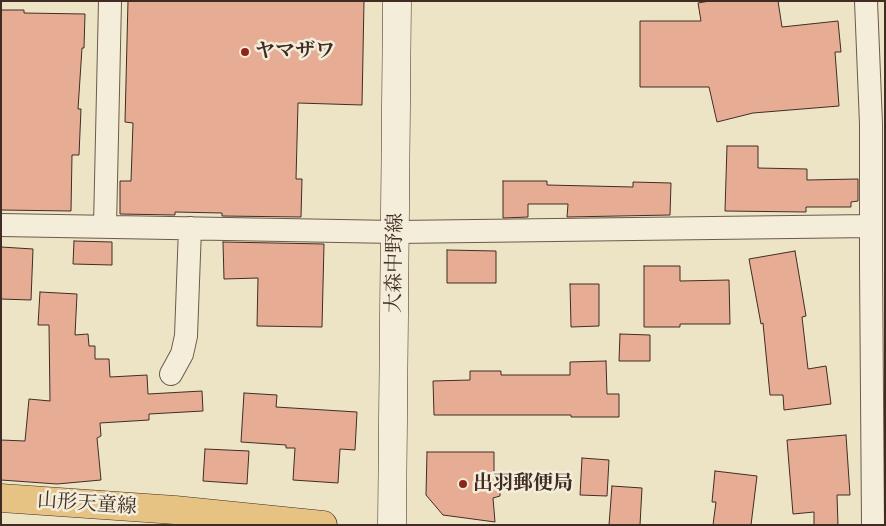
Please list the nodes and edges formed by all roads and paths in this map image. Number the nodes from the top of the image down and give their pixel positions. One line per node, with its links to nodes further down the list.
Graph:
1 (110, 1): 5 (street)
2 (397, 1): 8 (main road, 大森中野線)
3 (866, 1): 6 (street)
4 (1, 225): 5 (street)
5 (105, 226): 7 (street)
6 (871, 226): 8 (street); 9 (street)
7 (190, 228): 8 (street); 10 (street)
8 (396, 232): 13 (main road, 大森中野線)
9 (878, 266): 14 (street)
10 (171, 374)
11 (1, 498): 12 (main road, 山形天童線)
12 (323, 525)
13 (392, 525)
14 (873, 525)

